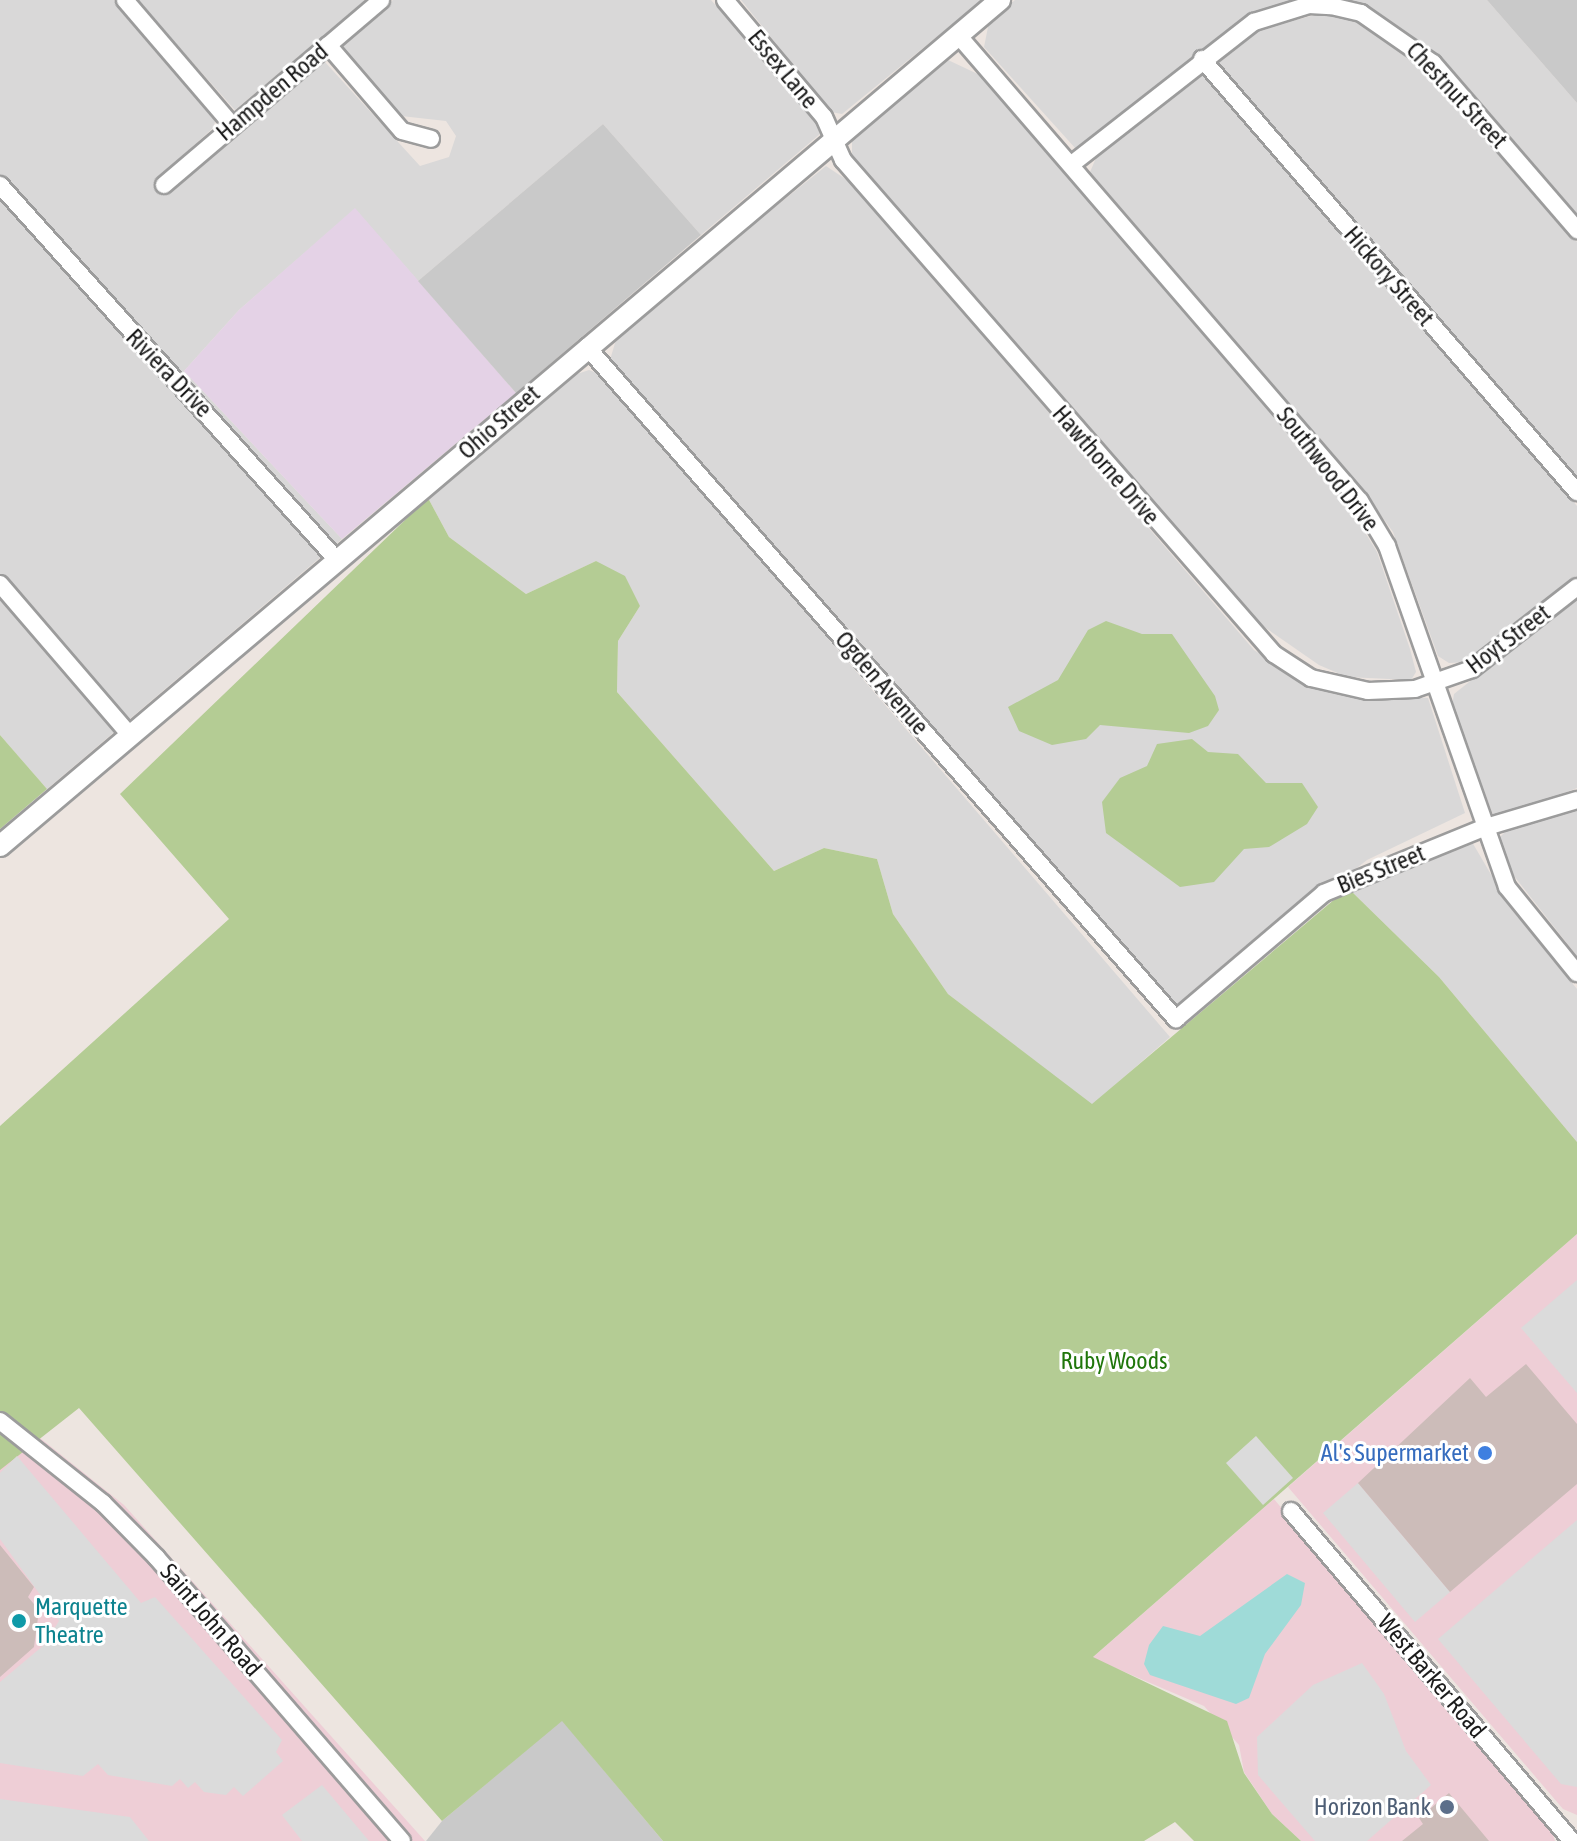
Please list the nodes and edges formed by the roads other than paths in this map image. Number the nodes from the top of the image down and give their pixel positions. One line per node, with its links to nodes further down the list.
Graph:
1 (125, 0): 8 (street)
2 (381, 0): 6 (street, Hampden Road)
3 (725, 0): 10 (street, Essex Lane)
4 (1000, 0): 5 (street, Ohio Street)
5 (958, 35): 10 (street, Ohio Street); 11 (street, Southwood Drive)
6 (328, 45): 8 (street, Hampden Road); 9 (street)
7 (1202, 59): 11 (street, Chestnut Street); 14 (street, Chestnut Street); 16 (street, Hickory Street)
8 (232, 125): 13 (street, Hampden Road)
9 (431, 139)
10 (835, 142): 15 (street, Ohio Street); 20 (street, Hawthorne Drive)
11 (1072, 164): 20 (street, Southwood Drive)
12 (0, 185): 17 (street, Riviera Drive)
13 (164, 185)
14 (1577, 230)
15 (587, 347): 17 (street, Ohio Street); 26 (street, Ogden Avenue)
16 (1577, 492)
17 (337, 560): 21 (street, Ohio Street)
18 (0, 584): 21 (street)
19 (1577, 587): 20 (street, Hoyt Street)
20 (1434, 684): 23 (street, Southwood Drive)
21 (130, 735): 24 (street, Ohio Street)
22 (1577, 800): 23 (street, Bies Street)
23 (1483, 828): 25 (street, Southwood Drive); 26 (street, Bies Street)
24 (0, 846)
25 (1577, 973)
26 (1176, 1019)
27 (0, 1421): 29 (street, Saint John Road)
28 (1291, 1511): 30 (street, West Barker Road)
29 (402, 1841)
30 (1572, 1841)

